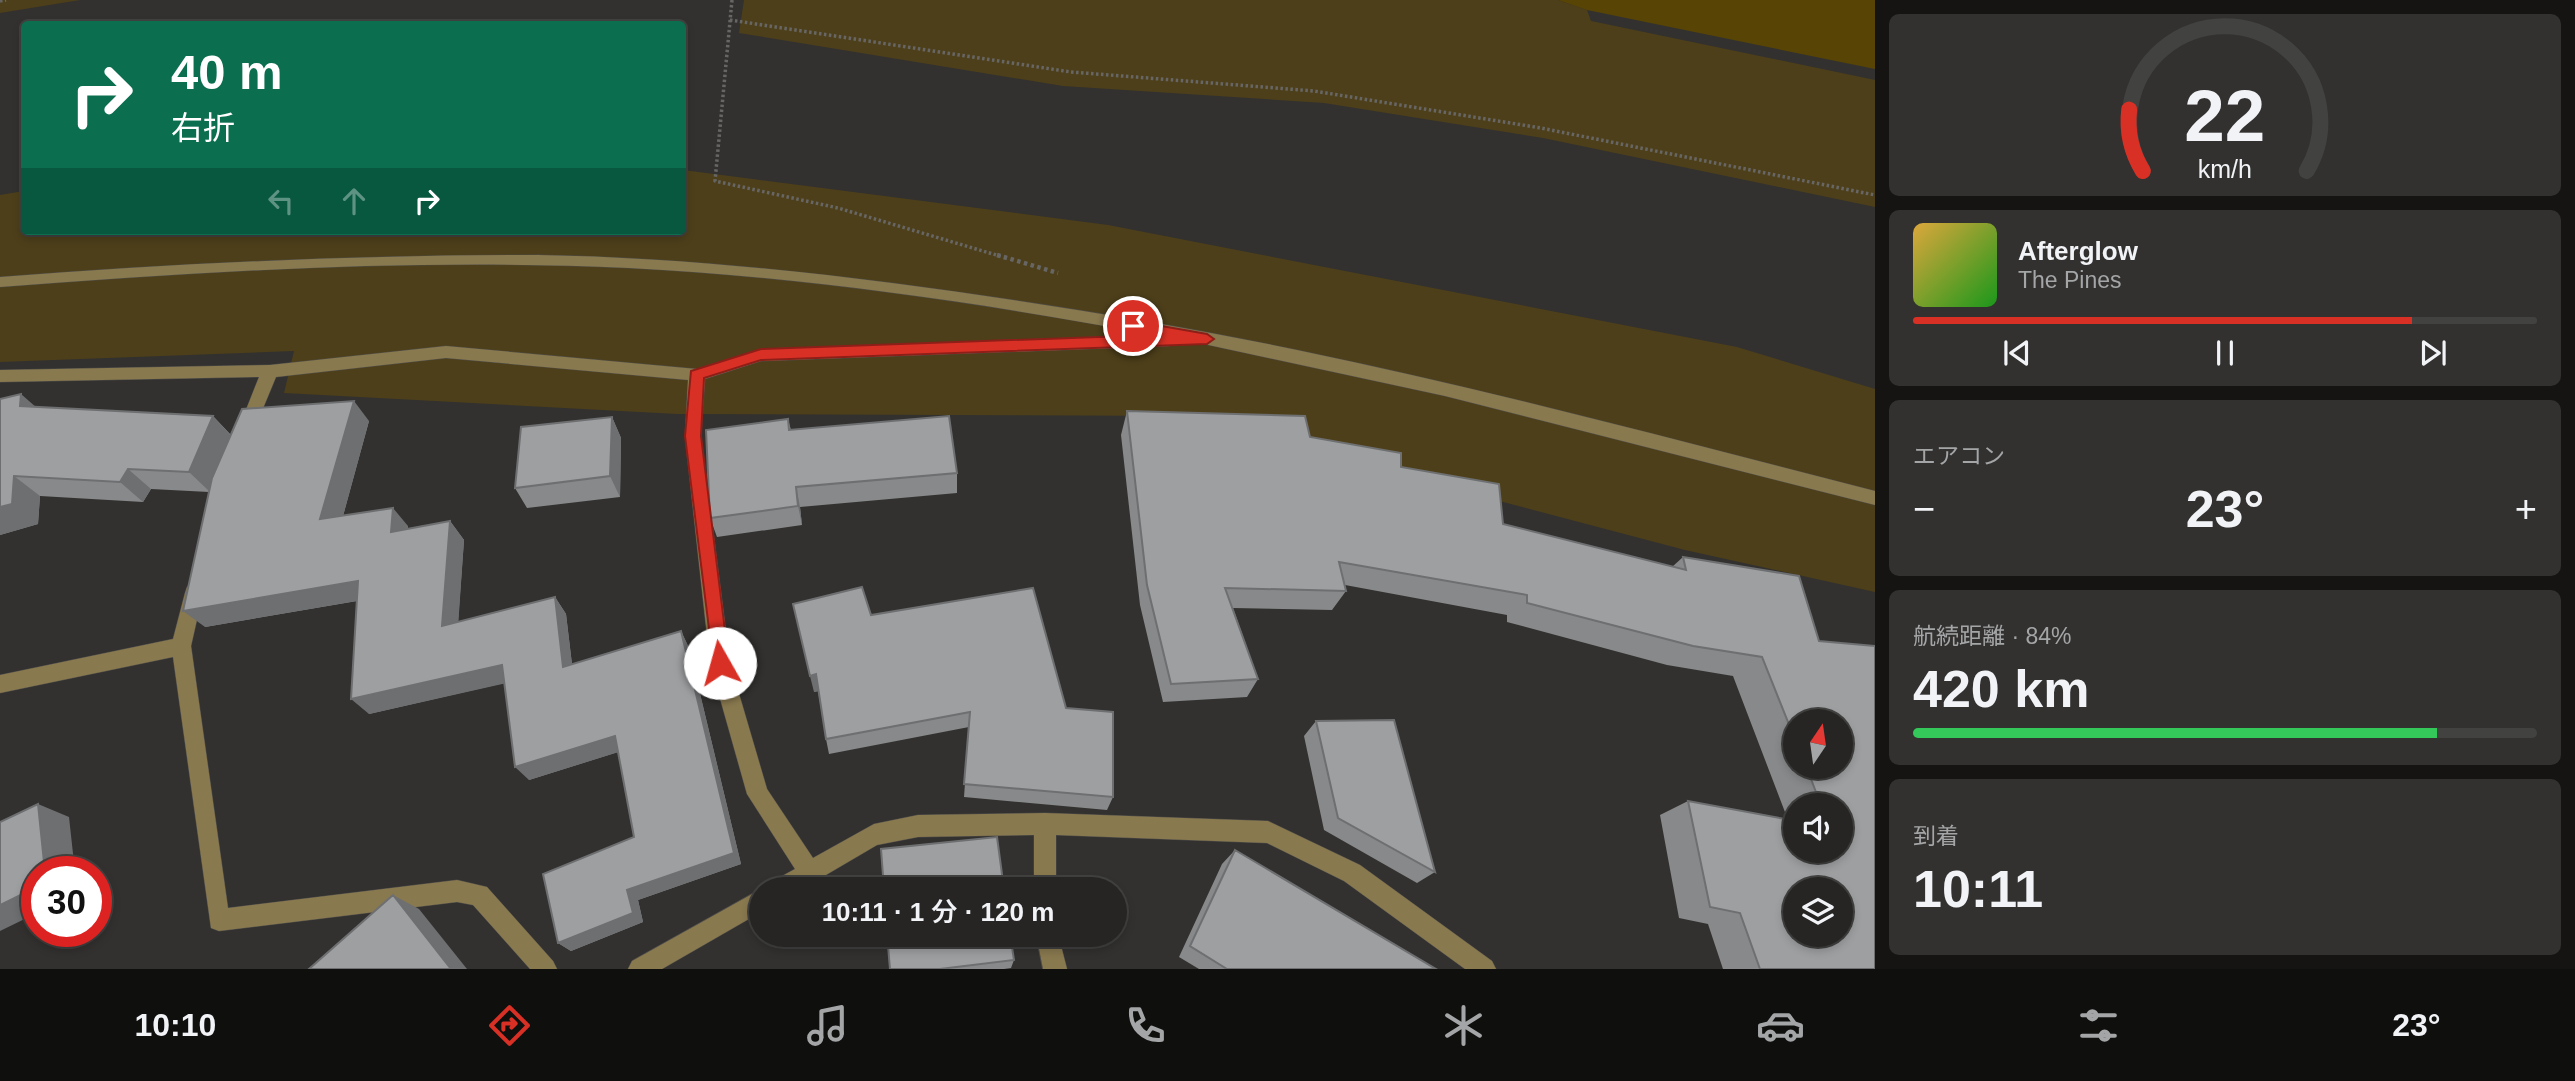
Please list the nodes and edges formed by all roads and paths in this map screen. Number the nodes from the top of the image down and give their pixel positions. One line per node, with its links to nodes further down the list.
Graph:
1 (5, 0): 3 (path)
2 (732, 0): 4 (path)
3 (0, 1)
4 (730, 20): 5 (path); 6 (path)
5 (1875, 195)
6 (1064, 275)
7 (0, 282): 8 (street)
8 (1207, 339): 10 (street); 13 (street)
9 (270, 371): 10 (street); 11 (street); 12 (street)
10 (696, 375): 18 (street)
11 (0, 376)
12 (240, 445)
13 (1875, 498)
14 (200, 570): 15 (street)
15 (181, 646): 16 (street); 23 (street)
16 (0, 684)
17 (1045, 824): 18 (street); 20 (street); 26 (street)
18 (810, 872): 19 (street)
19 (801, 877)
20 (1045, 877)
21 (749, 907): 24 (street)
22 (1050, 947): 25 (street)
23 (545, 969)
24 (640, 969)
25 (1055, 969)
26 (1484, 969)

